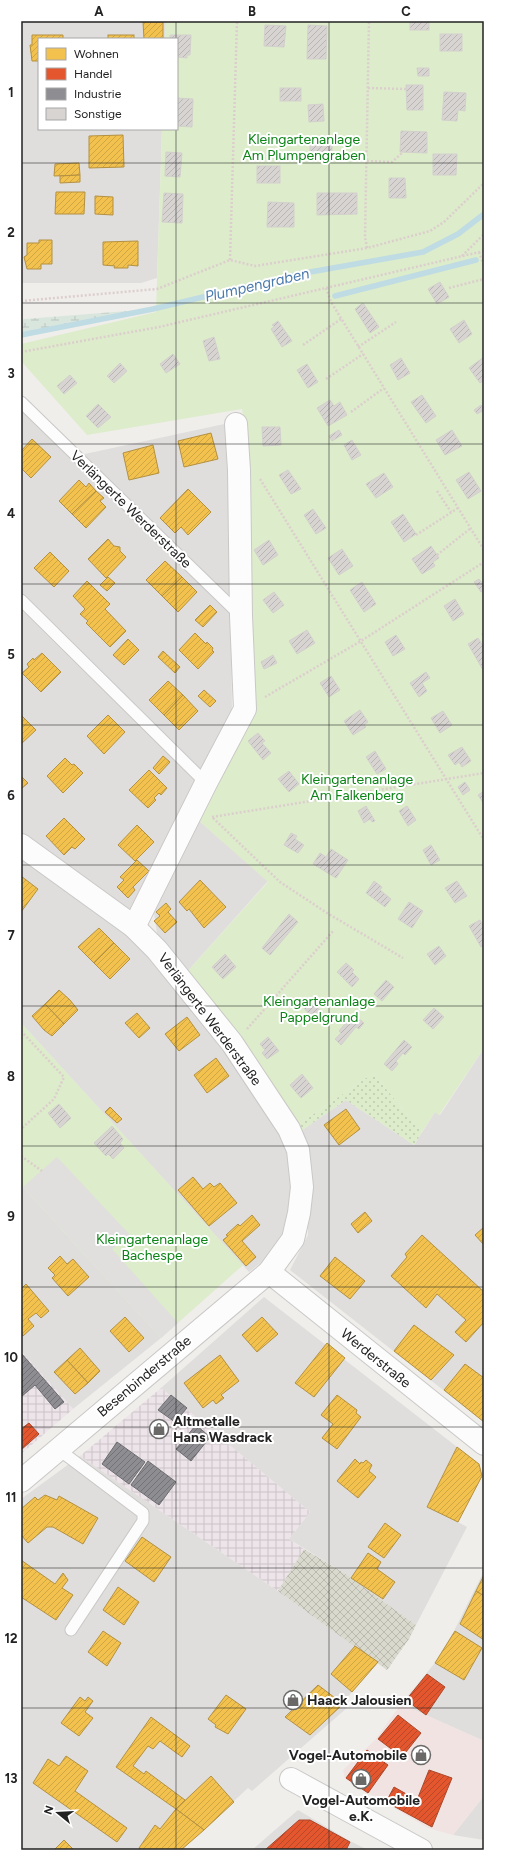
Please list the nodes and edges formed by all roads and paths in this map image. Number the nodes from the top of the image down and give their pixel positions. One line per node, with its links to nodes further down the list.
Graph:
1 (237, 21): 13 (path)
2 (369, 21): 3 (path)
3 (368, 88): 4 (path); 6 (path)
4 (406, 89)
5 (403, 152): 6 (path)
6 (367, 161): 9 (path)
7 (484, 183): 9 (path)
8 (484, 234): 12 (path)
9 (367, 248): 13 (path)
10 (484, 251): 11 (path)
11 (479, 252): 12 (path); 14 (path)
12 (462, 256): 16 (path)
13 (230, 260): 18 (path)
14 (484, 266)
15 (484, 278): 17 (path)
16 (326, 288): 19 (path); 23 (path)
17 (449, 288)
18 (21, 301)
19 (341, 319): 21 (path); 22 (path)
20 (396, 322): 22 (path)
21 (303, 345)
22 (358, 347): 24 (path)
23 (21, 352)
24 (363, 354): 25 (path); 26 (path)
25 (326, 379)
26 (384, 388): 28 (path); 32 (path)
27 (21, 402): 40 (lane, Verlängerte Werderstraße)
28 (350, 412)
29 (236, 424): 30 (street)
30 (239, 470): 40 (street); 41 (path)
31 (438, 491): 33 (path)
32 (458, 508): 33 (path); 34 (path)
33 (451, 512): 35 (path)
34 (470, 528): 36 (path); 37 (path)
35 (416, 535)
36 (484, 550)
37 (436, 555)
38 (484, 562): 41 (path)
39 (21, 600): 45 (lane)
40 (241, 616): 42 (street)
41 (361, 641): 42 (path); 44 (path)
42 (245, 709): 45 (street)
43 (484, 772): 44 (path)
44 (445, 779): 46 (path); 47 (path)
45 (206, 783): 46 (street)
46 (204, 812): 49 (street); 51 (path)
47 (484, 840)
48 (21, 844): 49 (street, Verlängerte Werderstraße)
49 (133, 926): 53 (street, Verlängerte Werderstraße)
50 (334, 930): 53 (path)
51 (403, 958)
52 (21, 1031): 54 (path)
53 (232, 1043): 57 (street, Verlängerte Werderstraße)
54 (21, 1129)
55 (21, 1156): 56 (path)
56 (42, 1171)
57 (269, 1272): 58 (street, Werderstraße); 59 (street, Besenbinderstraße)
58 (484, 1444)
59 (58, 1449): 60 (street, Besenbinderstraße); 61 (lane)
60 (21, 1481)
61 (71, 1630)
62 (291, 1779): 63 (street)
63 (421, 1850)

